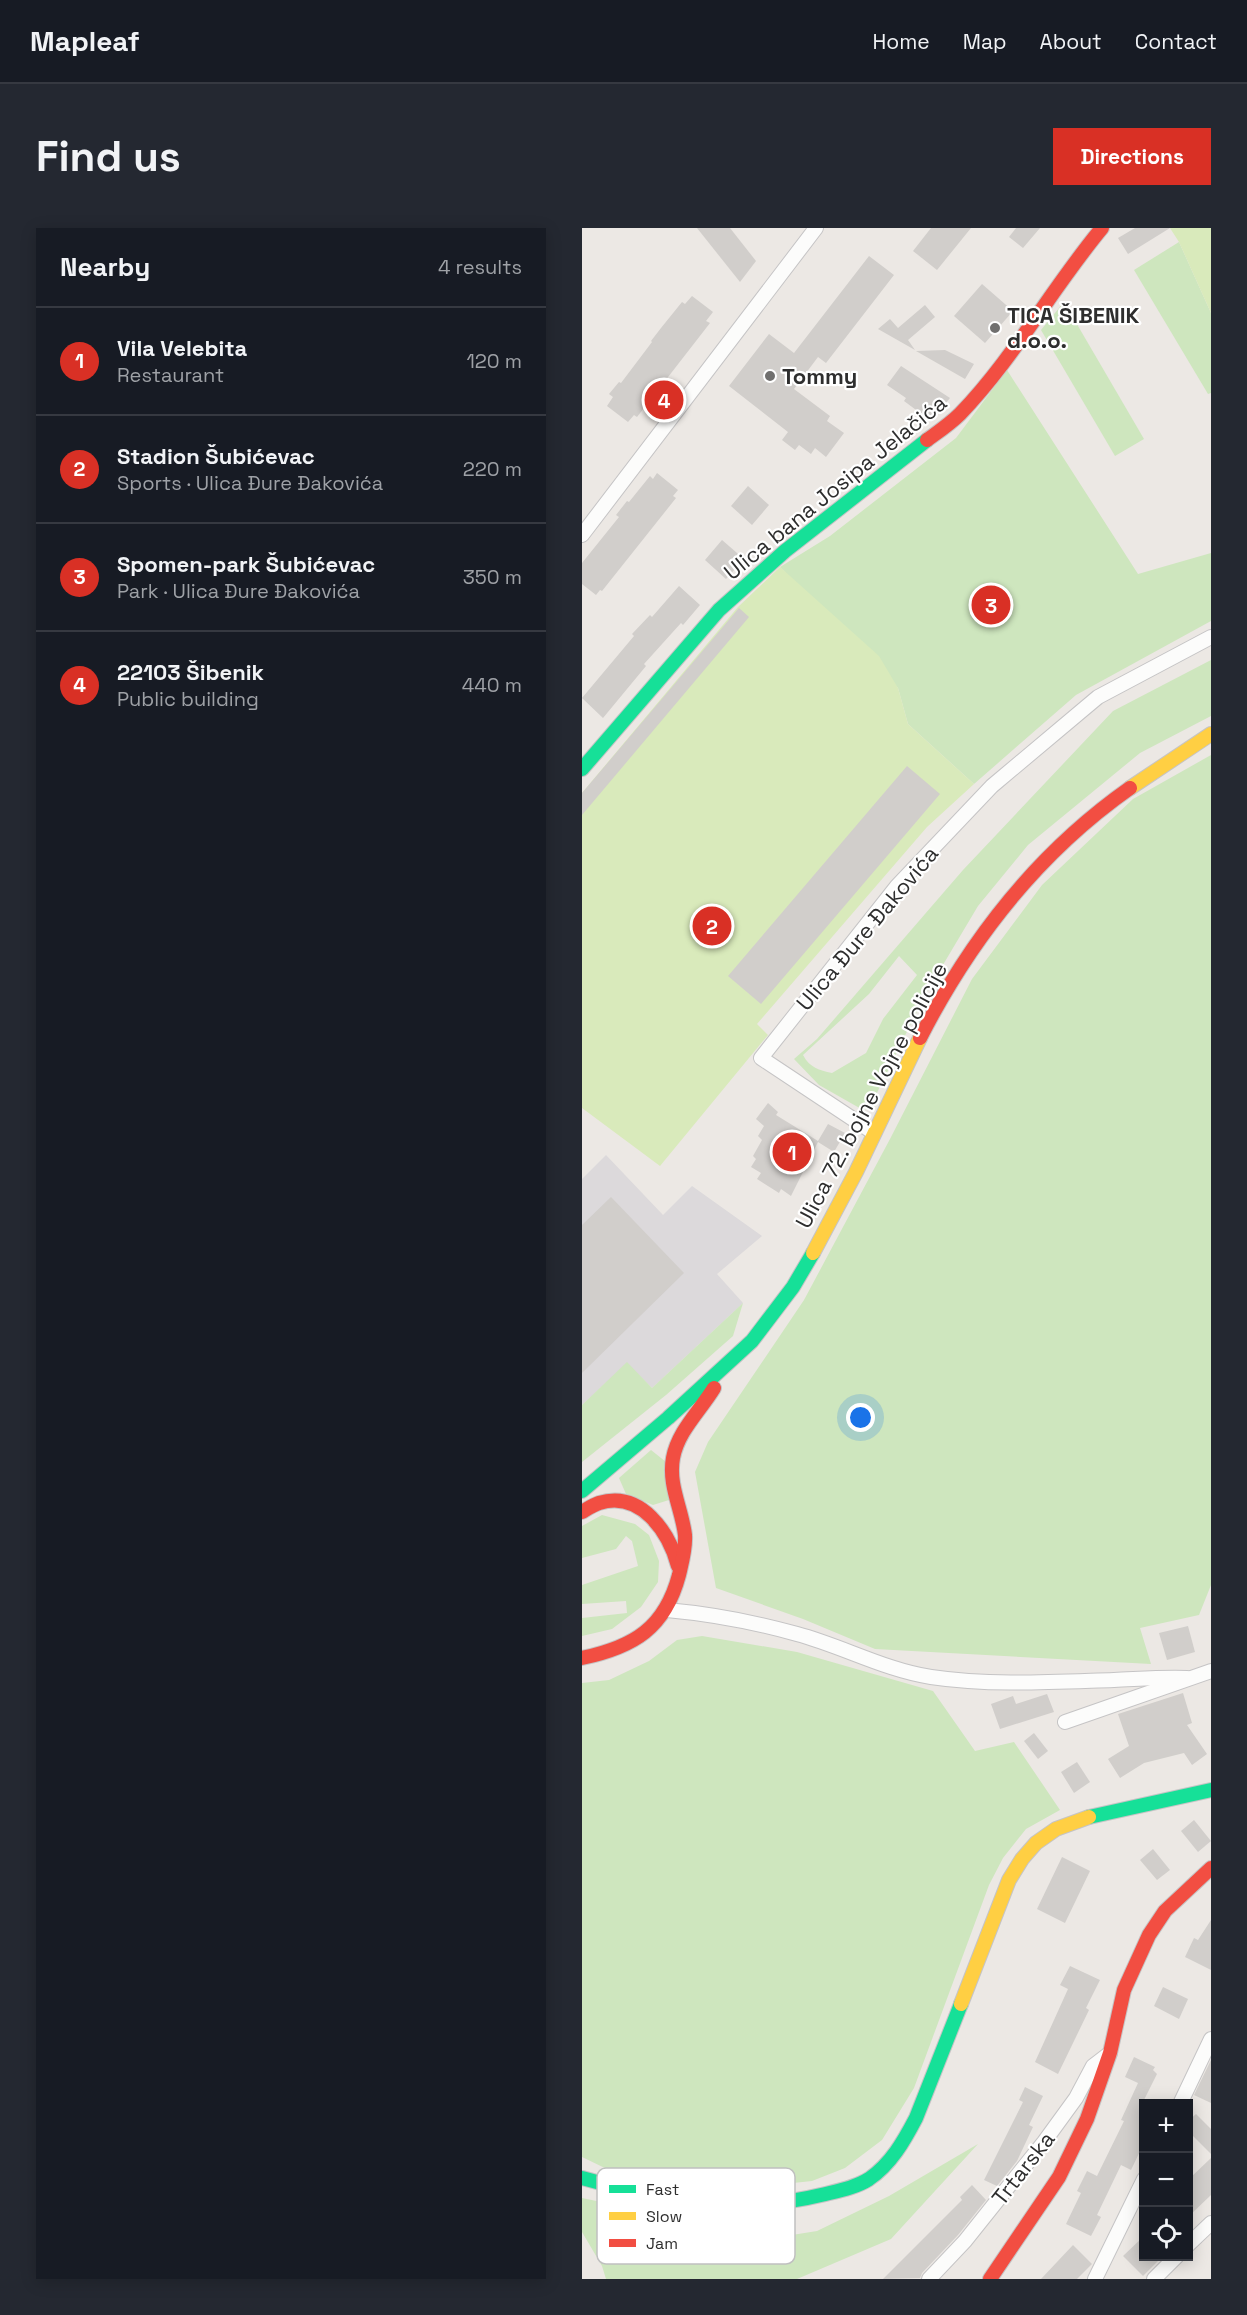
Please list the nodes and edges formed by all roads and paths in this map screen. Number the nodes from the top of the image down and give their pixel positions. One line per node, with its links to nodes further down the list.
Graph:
1 (816, 228): 3 (street)
2 (1102, 228): 6 (main road, Ulica bana Josipa Jelačića)
3 (582, 535)
4 (1211, 637): 7 (street, Ulica Đure Đakovića)
5 (1211, 734): 7 (main road, Ulica 72. bojne Vojne policije)
6 (582, 769)
7 (874, 1133): 8 (main road, Ulica 72. bojne Vojne policije)
8 (715, 1376): 9 (main road, Ulica 72. bojne Vojne policije); 13 (main road)
9 (643, 1440): 10 (main road); 11 (main road, Ulica 72. bojne Vojne policije)
10 (582, 1473)
11 (582, 1491)
12 (582, 1512): 13 (main road)
13 (679, 1574): 14 (main road)
14 (667, 1610): 15 (main road); 17 (street)
15 (582, 1658)
16 (1211, 1671): 17 (street)
17 (1187, 1678): 18 (street)
18 (1065, 1722)
19 (1211, 1790): 27 (main road)
20 (1211, 1868): 22 (main road)
21 (1211, 2039): 23 (street)
22 (1110, 2053): 31 (street, Trtarska); 32 (main road)
23 (1182, 2099)
24 (582, 2178): 25 (main road)
25 (597, 2182)
26 (1139, 2187): 33 (street)
27 (795, 2201)
28 (1211, 2223): 29 (street)
29 (1193, 2240)
30 (1172, 2261): 34 (street)
31 (929, 2279)
32 (990, 2279)
33 (1095, 2279)
34 (1154, 2279)

